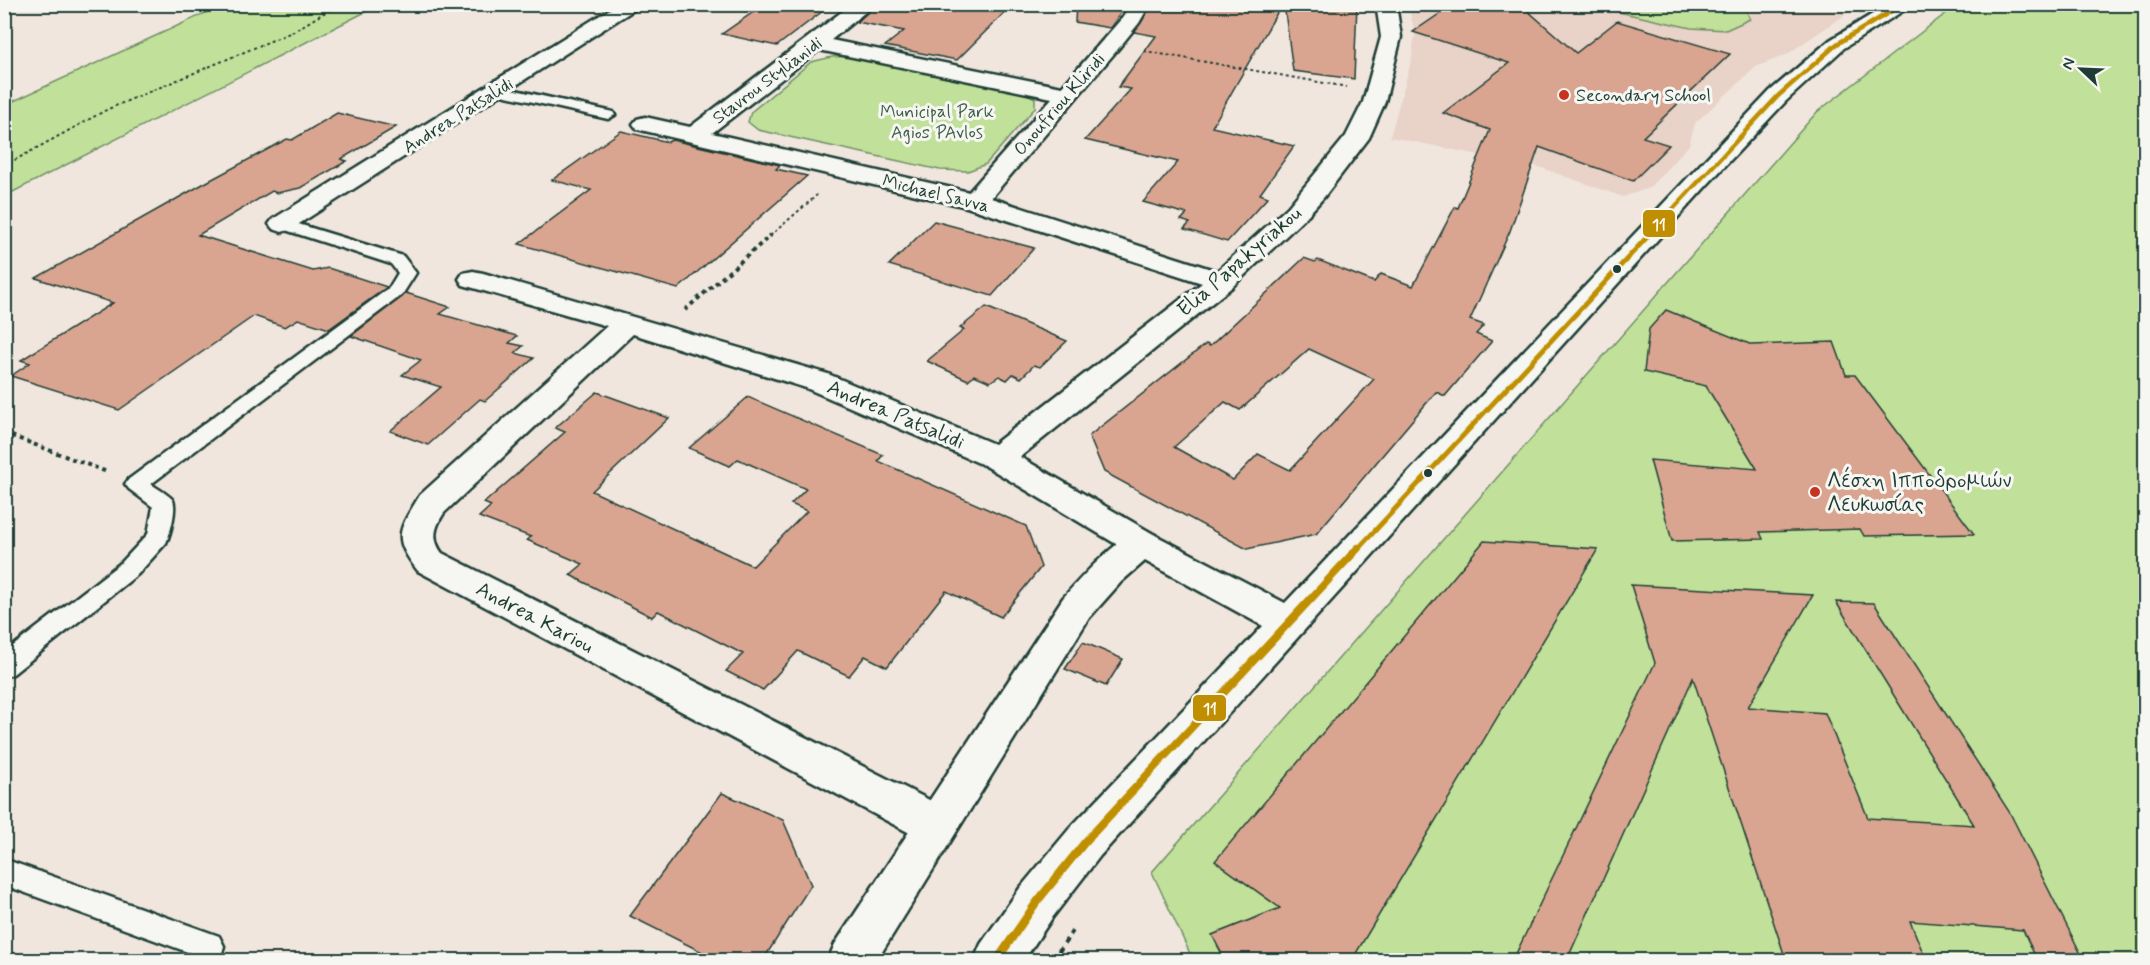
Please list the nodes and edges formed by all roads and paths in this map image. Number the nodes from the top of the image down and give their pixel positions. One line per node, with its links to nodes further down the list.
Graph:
1 (339, 4): 15 (path)
2 (633, 4): 9 (street, Andrea Patsalidi)
3 (865, 4): 7 (street, Stavrou Stylianidi)
4 (1140, 4): 8 (street, Onoufriou Kliridi)
5 (1386, 4): 10 (street, Elia Papakyriakou)
6 (1903, 5): 26 (street)
7 (816, 43): 11 (street); 14 (street, Stavrou Stylianidi)
8 (1112, 45): 10 (path); 11 (street, Onoufriou Kliridi)
9 (498, 90): 12 (lane); 18 (street, Andrea Patsalidi)
10 (1377, 92): 20 (street, Elia Papakyriakou)
11 (1068, 95): 17 (street, Onoufriou Kliridi)
12 (608, 115)
13 (645, 124): 14 (street, Michael Savva)
14 (696, 134): 16 (street, Michael Savva)
15 (4, 166)
16 (845, 171): 17 (street, Michael Savva); 21 (path)
17 (975, 201): 20 (street, Michael Savva)
18 (282, 224): 24 (lane)
19 (472, 279): 21 (street, Andrea Patsalidi)
20 (1222, 280): 23 (street, Elia Papakyriakou)
21 (643, 327): 23 (street, Andrea Patsalidi); 28 (street, Andrea Kariou)
22 (4, 433): 24 (path)
23 (997, 458): 25 (street, Andrea Patsalidi)
24 (136, 484): 27 (lane)
25 (1143, 544): 26 (street, Andrea Patsalidi); 28 (street)
26 (1288, 622): 32 (street)
27 (4, 667)
28 (936, 825): 31 (street)
29 (4, 872): 30 (lane)
30 (206, 960)
31 (850, 960)
32 (997, 960)

